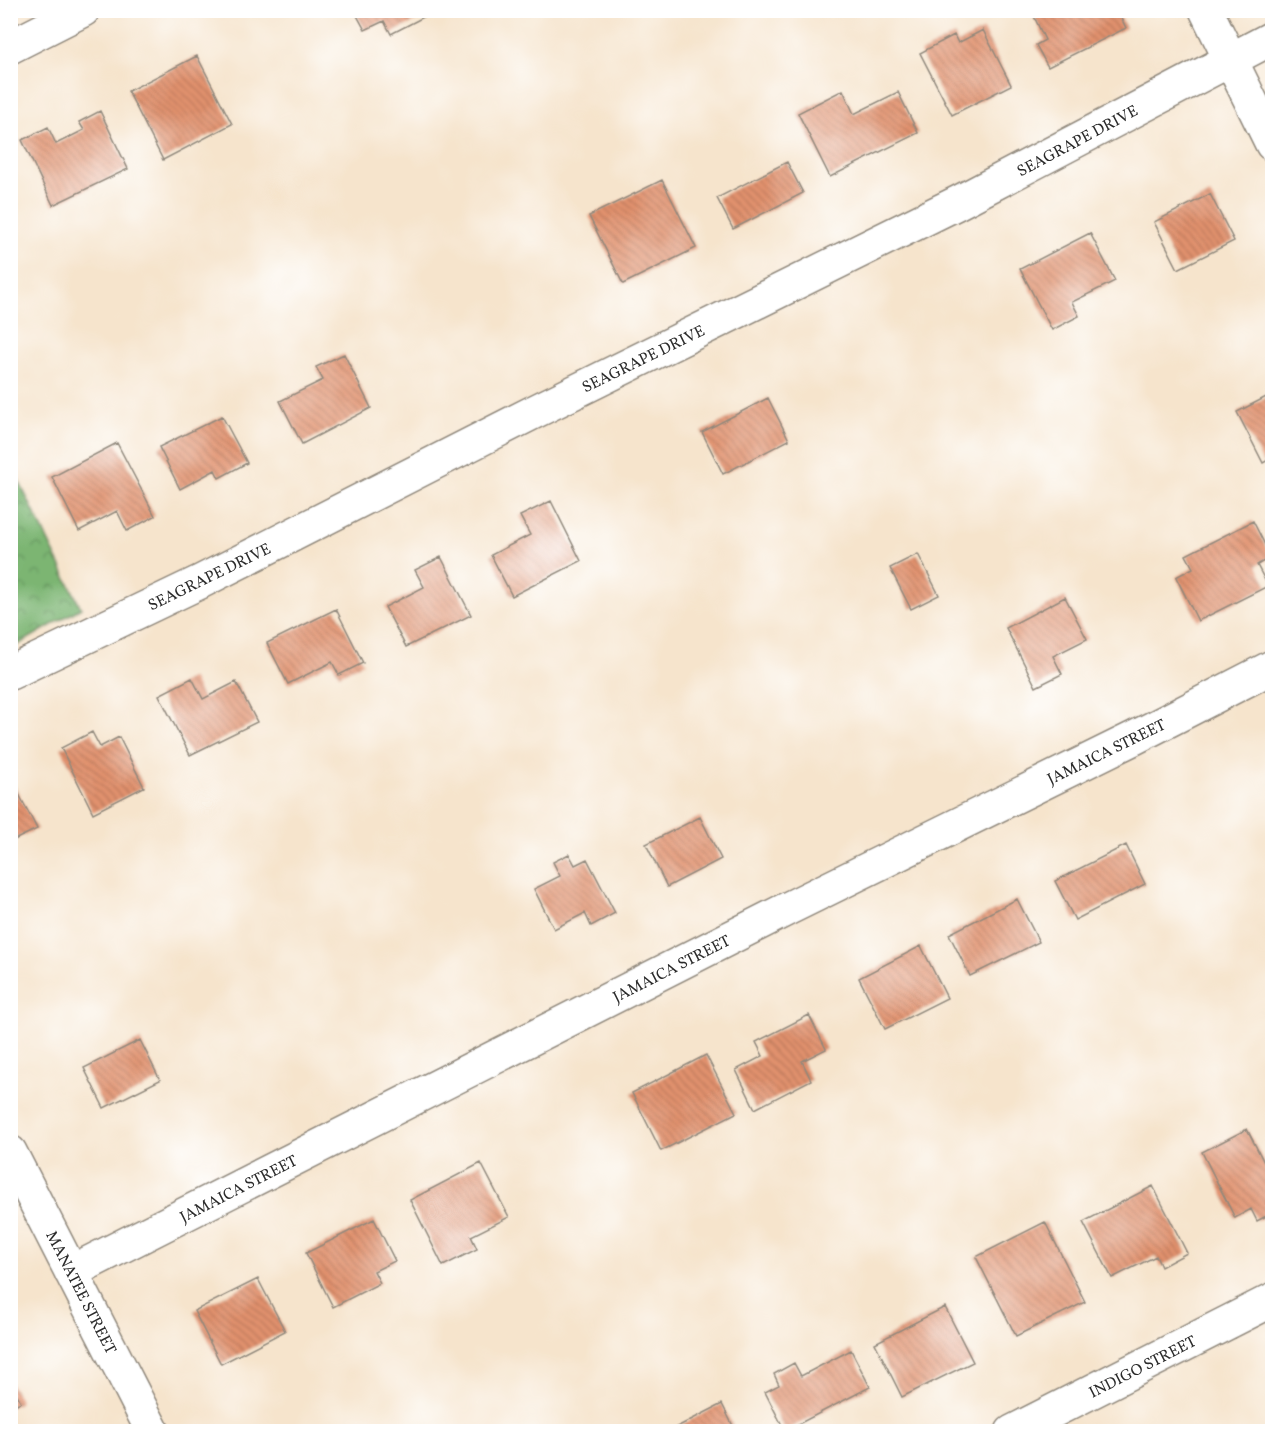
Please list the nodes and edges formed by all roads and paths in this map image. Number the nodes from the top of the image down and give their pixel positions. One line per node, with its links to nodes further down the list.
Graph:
1 (83, 10): 4 (street)
2 (1206, 10): 5 (street)
3 (1272, 38): 5 (street, SEAGRAPE DRIVE)
4 (10, 47)
5 (1230, 60): 6 (street); 8 (street, SEAGRAPE DRIVE)
6 (1272, 144)
7 (1272, 667): 10 (street, JAMAICA STREET)
8 (10, 673)
9 (10, 1152): 10 (street, MANATEE STREET)
10 (72, 1272): 12 (street, MANATEE STREET)
11 (1272, 1300): 13 (street, INDIGO STREET)
12 (153, 1431)
13 (1012, 1431)

